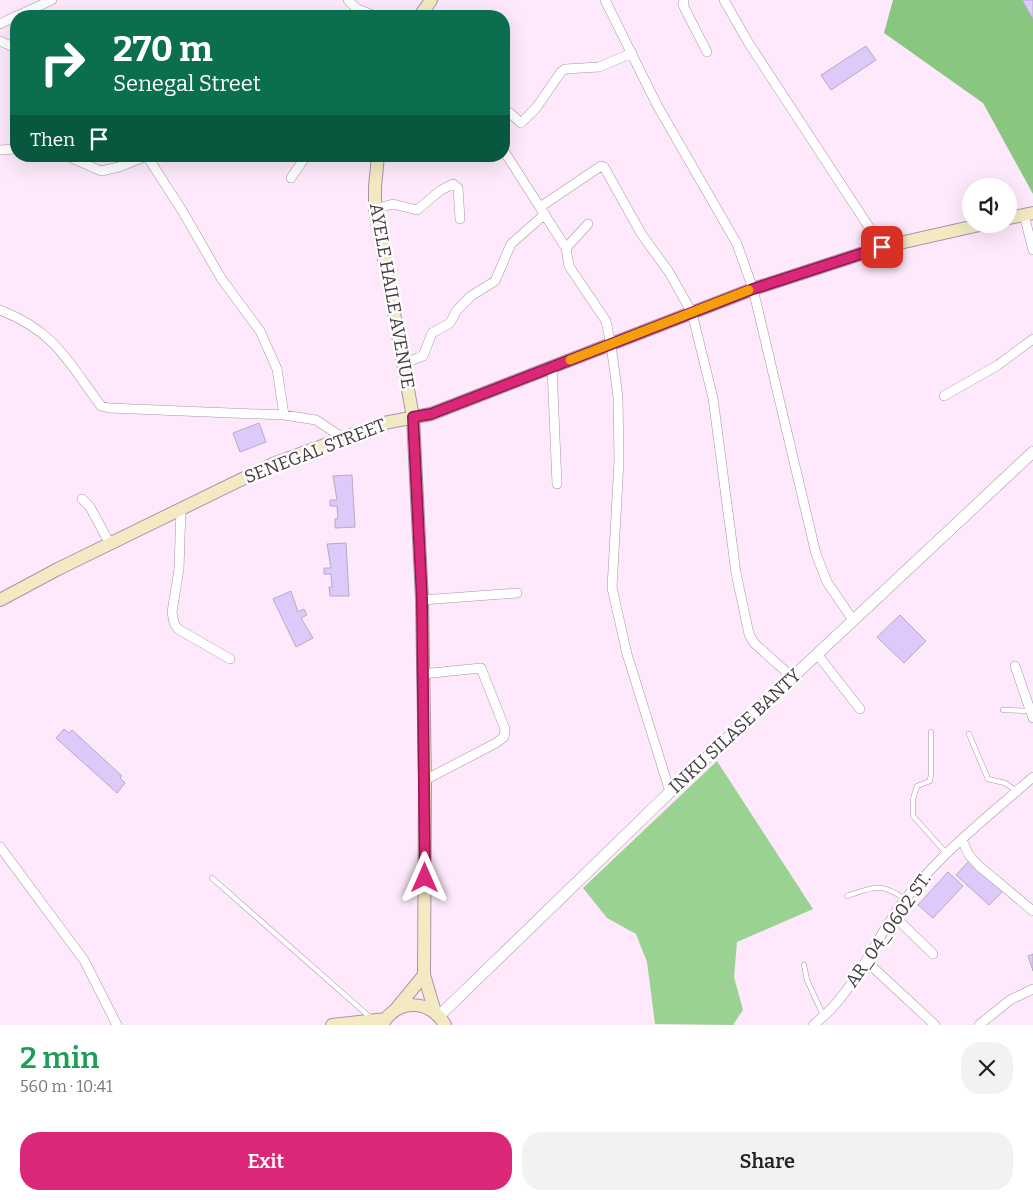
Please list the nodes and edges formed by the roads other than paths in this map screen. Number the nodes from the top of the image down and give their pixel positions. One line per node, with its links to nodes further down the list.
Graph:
1 (52, 0): 6 (street)
2 (348, 0): 7 (street)
3 (606, 0): 9 (street)
4 (684, 0): 8 (street)
5 (724, 0): 24 (street)
6 (30, 10)
7 (360, 10)
8 (708, 52)
9 (632, 53): 10 (street); 27 (street)
10 (510, 113)
11 (510, 160): 19 (street)
12 (81, 162): 13 (street)
13 (132, 162)
14 (150, 162): 35 (street)
15 (302, 162): 17 (street)
16 (377, 162): 18 (main road, AYELE HAILE AVENUE)
17 (291, 178)
18 (376, 209): 21 (street); 32 (main road, AYELE HAILE AVENUE)
19 (542, 211): 25 (street); 29 (street); 32 (street)
20 (1029, 214): 26 (street)
21 (460, 219)
22 (588, 224): 25 (street)
23 (962, 229): 24 (main road, SENEGAL STREET)
24 (882, 247): 27 (main road, SENEGAL STREET)
25 (566, 248): 31 (street)
26 (1033, 250)
27 (753, 289): 29 (main road, SENEGAL STREET); 46 (street)
28 (0, 310): 35 (street)
29 (692, 313): 31 (main road, SENEGAL STREET); 51 (street)
30 (1033, 339): 34 (street)
31 (611, 345): 33 (main road, SENEGAL STREET); 60 (street)
32 (402, 364): 36 (main road, AYELE HAILE AVENUE)
33 (552, 368): 36 (main road, SENEGAL STREET); 39 (street)
34 (944, 396)
35 (284, 415): 37 (street)
36 (413, 417): 37 (main road, SENEGAL STREET); 45 (main road, AYELE HAILE AVENUE)
37 (343, 438): 41 (main road, SENEGAL STREET)
38 (1033, 452): 46 (street, INKU SILASE BANTY)
39 (557, 484)
40 (82, 499): 42 (street)
41 (181, 509): 42 (main road, SENEGAL STREET); 48 (street)
42 (110, 544): 44 (main road, SENEGAL STREET)
43 (517, 593): 45 (street)
44 (0, 600)
45 (422, 600): 50 (main road, AYELE HAILE AVENUE)
46 (853, 620): 47 (street, INKU SILASE BANTY)
47 (817, 654): 51 (street, INKU SILASE BANTY); 52 (street)
48 (230, 659)
49 (1014, 666): 54 (street)
50 (422, 674): 58 (main road, AYELE HAILE AVENUE); 58 (street)
51 (792, 677): 60 (street, INKU SILASE BANTY)
52 (860, 709)
53 (1003, 710): 54 (lane)
54 (1032, 714)
55 (931, 732): 63 (lane)
56 (969, 734): 59 (lane)
57 (1033, 777): 59 (street, AR_04_0602 ST.)
58 (425, 780): 72 (main road, AYELE HAILE AVENUE)
59 (1017, 791): 61 (street, AR_04_0602 ST.)
60 (670, 792): 76 (street, INKU SILASE BANTY)
61 (962, 840): 63 (street, AR_04_0602 ST.); 67 (street)
62 (0, 847): 78 (street)
63 (946, 854): 66 (street, AR_04_0602 ST.)
64 (212, 878): 77 (lane)
65 (847, 896): 66 (lane)
66 (905, 899): 68 (street, AR_04_0602 ST.)
67 (1033, 911)
68 (894, 916): 69 (street); 70 (street, AR_04_0602 ST.)
69 (933, 954)
70 (866, 961): 75 (street, AR_04_0602 ST.); 81 (street)
71 (804, 965): 75 (lane)
72 (424, 975): 74 (main road); 76 (main road, AYELE HAILE AVENUE)
73 (1033, 989): 82 (street)
74 (396, 1009): 76 (main road); 77 (main road)
75 (823, 1015): 80 (street, AR_04_0602 ST.)
76 (440, 1017)
77 (380, 1022): 79 (main road)
78 (117, 1025)
79 (332, 1025)
80 (813, 1025)
81 (935, 1025)
82 (979, 1025)

